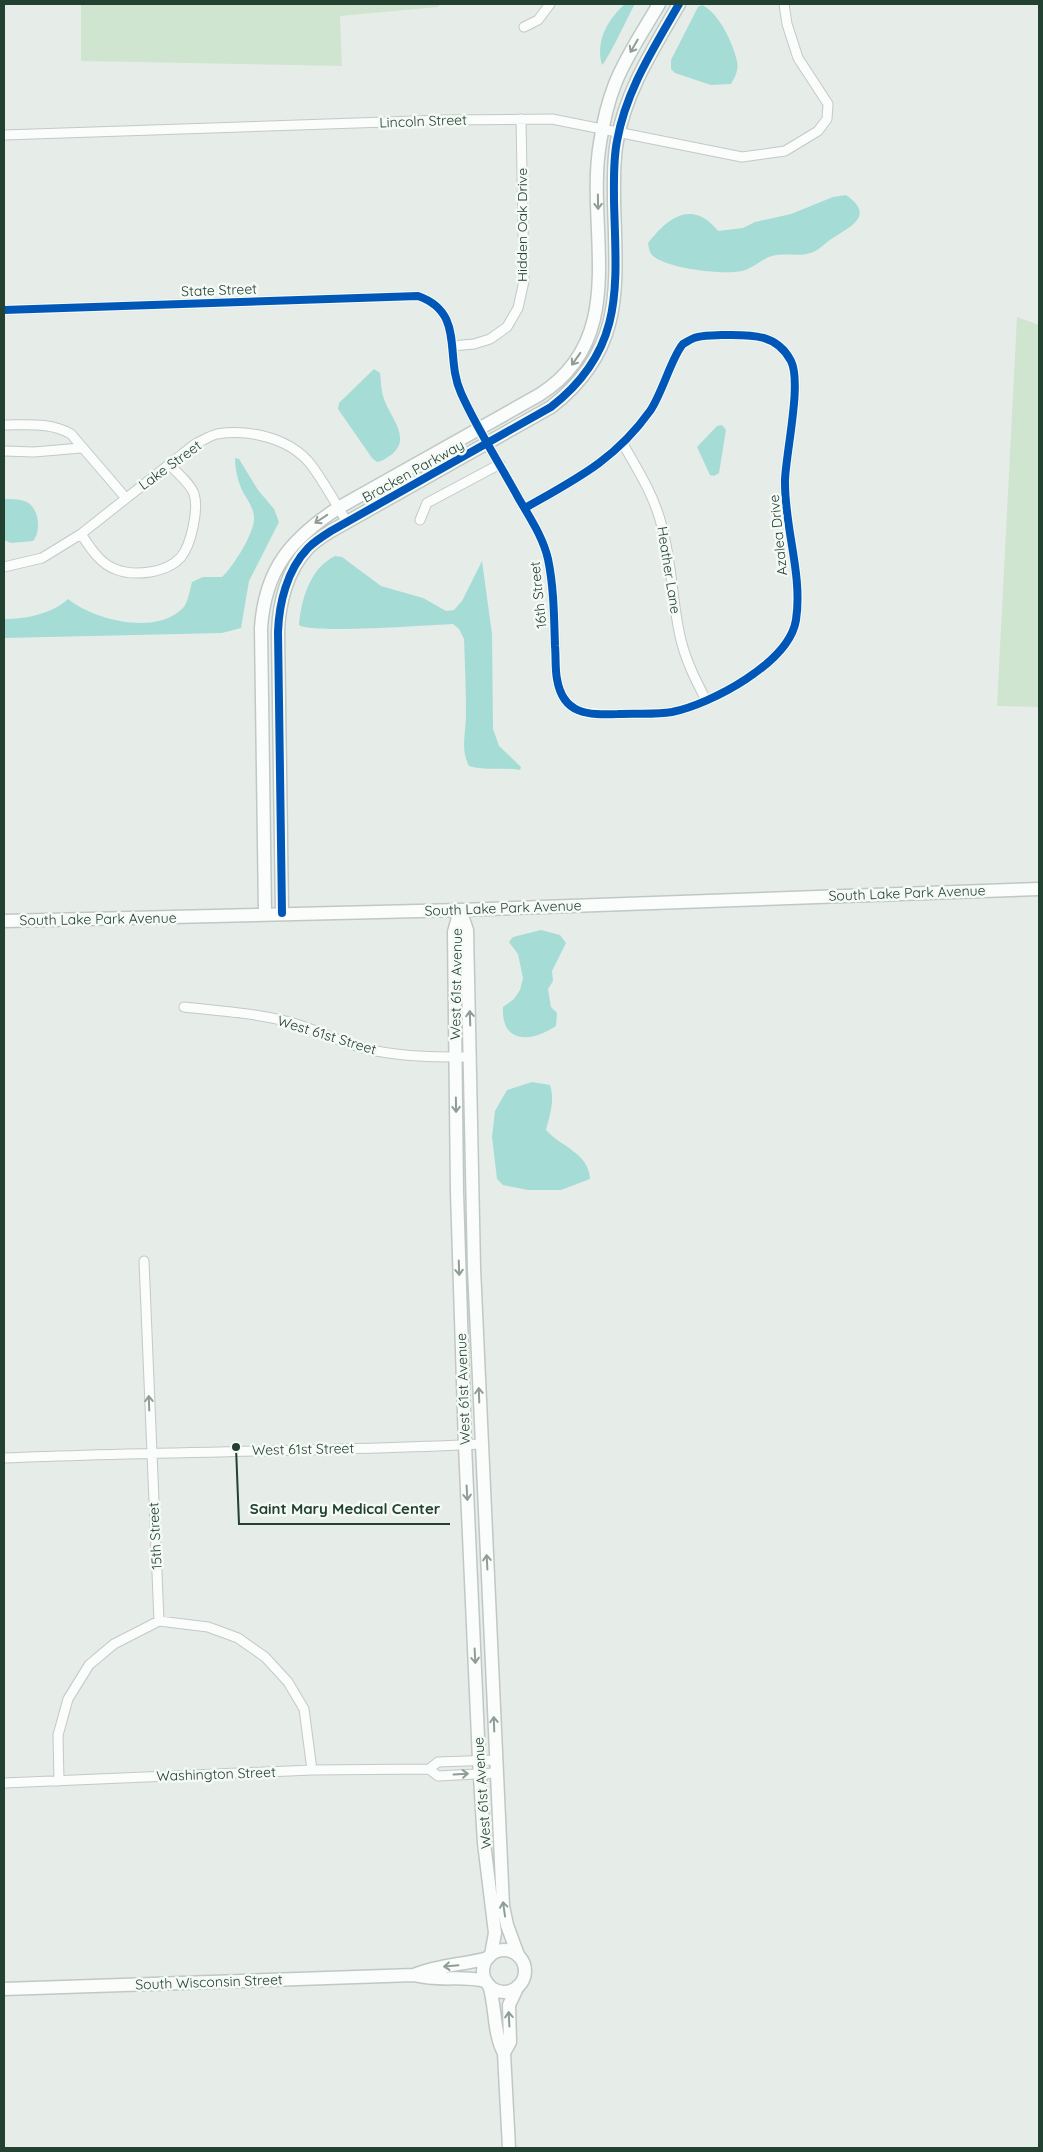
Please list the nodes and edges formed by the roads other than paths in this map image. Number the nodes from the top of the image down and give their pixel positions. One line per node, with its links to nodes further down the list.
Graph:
1 (550, 4): 5 (street)
2 (659, 4): 7 (main road, Bracken Parkway, one-way to 7)
3 (679, 4): 8 (main road, Bracken Parkway)
4 (784, 4): 8 (street, Lincoln Street)
5 (524, 27)
6 (521, 119): 7 (street, Lincoln Street); 9 (street, Lincoln Street); 12 (street, Hidden Oak Drive)
7 (603, 129): 8 (street, Lincoln Street); 14 (main road, Bracken Parkway, one-way to 14)
8 (618, 132): 15 (main road, Bracken Parkway)
9 (4, 135)
10 (434, 302): 11 (street, State Street); 12 (street, 16th Street)
11 (4, 310)
12 (452, 346): 14 (street, 16th Street)
13 (4, 425): 17 (street)
14 (480, 428): 15 (street, 16th Street); 22 (main road, Bracken Parkway)
15 (489, 443): 19 (street, 16th Street); 25 (main road, Bracken Parkway)
16 (623, 444): 23 (street); 28 (street, Heather Lane); 28 (street, Azalea Drive)
17 (81, 448): 18 (street); 21 (street)
18 (4, 451)
19 (500, 464): 23 (street, 16th Street); 24 (street)
20 (170, 465): 21 (street, Lake Street); 22 (street, Lake Street); 26 (street)
21 (125, 497): 26 (street, Lake Street)
22 (338, 508): 25 (street, Lake Street); 29 (main road, Bracken Parkway, one-way to 29)
23 (524, 508): 28 (street, 16th Street)
24 (420, 520)
25 (347, 522): 30 (main road, Bracken Parkway)
26 (81, 534): 27 (street, Lake Street)
27 (4, 567)
28 (706, 700)
29 (263, 768): 30 (street); 33 (main road, Bracken Parkway)
30 (280, 768): 34 (main road, Bracken Parkway)
31 (1039, 889): 32 (main road, South Lake Park Avenue)
32 (460, 910): 34 (main road, South Lake Park Avenue); 37 (main road, West 61st Avenue); 38 (main road, West 61st Avenue, one-way to 32)
33 (265, 913): 34 (main road, South Lake Park Avenue); 35 (main road, South Lake Park Avenue)
34 (282, 913)
35 (4, 921)
36 (184, 1008): 37 (street, West 61st Street)
37 (455, 1057): 38 (street, West 61st Street); 41 (main road, West 61st Avenue, one-way to 41)
38 (471, 1057): 40 (main road, West 61st Avenue, one-way to 38)
39 (144, 1261): 42 (street, 15th Street, one-way to 39)
40 (481, 1444): 41 (street, West 61st Street); 46 (main road, West 61st Avenue, one-way to 40)
41 (465, 1445): 42 (street, West 61st Street); 45 (main road, West 61st Avenue, one-way to 45)
42 (151, 1451): 43 (street, West 61st Street); 44 (street, 15th Street)
43 (4, 1458)
44 (159, 1621): 48 (street); 50 (street)
45 (479, 1760): 46 (street, Washington Street); 47 (street, Washington Street); 49 (main road, West 61st Avenue)
46 (495, 1766): 49 (street, Washington Street); 52 (main road, West 61st Avenue, one-way to 46)
47 (429, 1769): 48 (street, Washington Street); 49 (street, Washington Street, one-way to 49)
48 (312, 1770): 50 (street, Washington Street)
49 (480, 1774): 53 (main road, West 61st Avenue)
50 (59, 1781): 51 (street, Washington Street)
51 (4, 1783)
52 (518, 1955): 53 (main road); 56 (main road)
53 (489, 1956): 54 (main road, South Wisconsin Street, one-way to 54); 55 (main road)
54 (414, 1975): 55 (main road, South Wisconsin Street); 57 (main road, South Wisconsin Street)
55 (488, 1983): 56 (main road); 58 (main road)
56 (518, 1986): 58 (main road, one-way to 56)
57 (4, 1989)
58 (504, 2053): 59 (main road)
59 (509, 2148)

